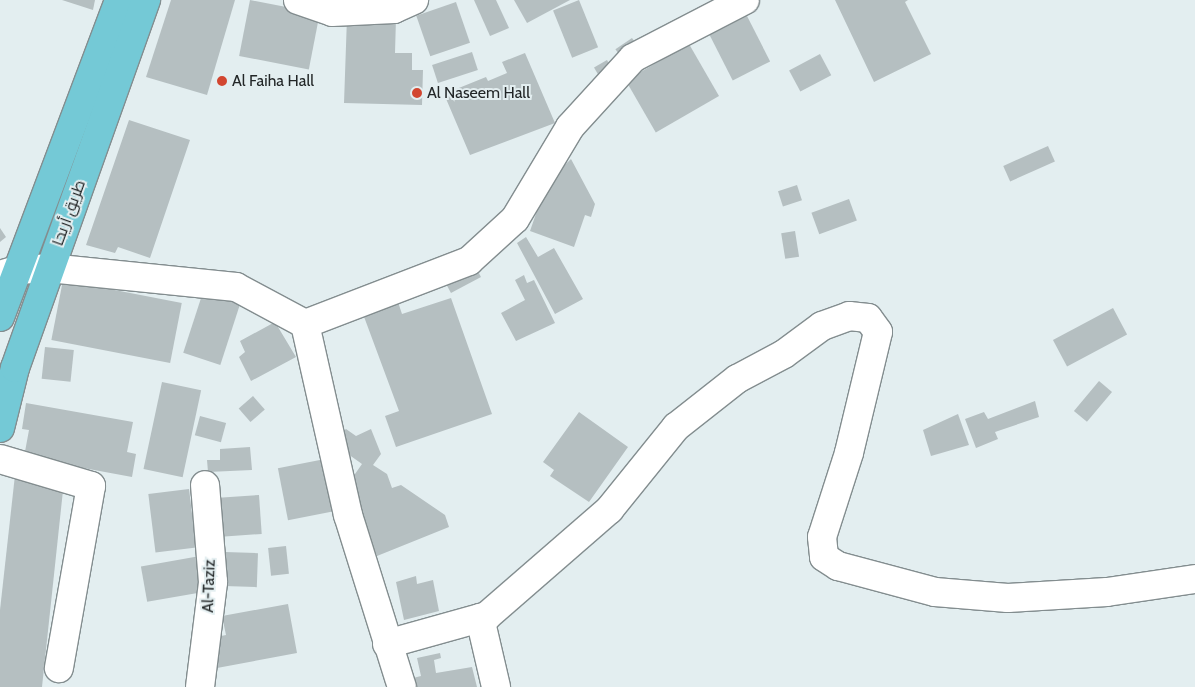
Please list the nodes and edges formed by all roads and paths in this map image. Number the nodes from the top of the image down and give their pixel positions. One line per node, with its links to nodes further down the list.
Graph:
1 (119, 0): 7 (main road, طريق أريحا)
2 (146, 0): 6 (main road, طريق أريحا)
3 (298, 0): 4 (street)
4 (414, 0)
5 (745, 0): 9 (street)
6 (49, 268): 7 (street); 9 (street); 10 (main road, طريق أريحا)
7 (8, 273): 8 (main road, طريق أريحا)
8 (0, 316)
9 (305, 324): 15 (street)
10 (0, 428)
11 (0, 459): 16 (street)
12 (205, 484): 17 (street, Al-Taziz)
13 (1195, 579): 14 (street)
14 (480, 618): 15 (street); 19 (street)
15 (388, 644): 18 (street)
16 (59, 668)
17 (200, 687)
18 (402, 687)
19 (496, 687)

